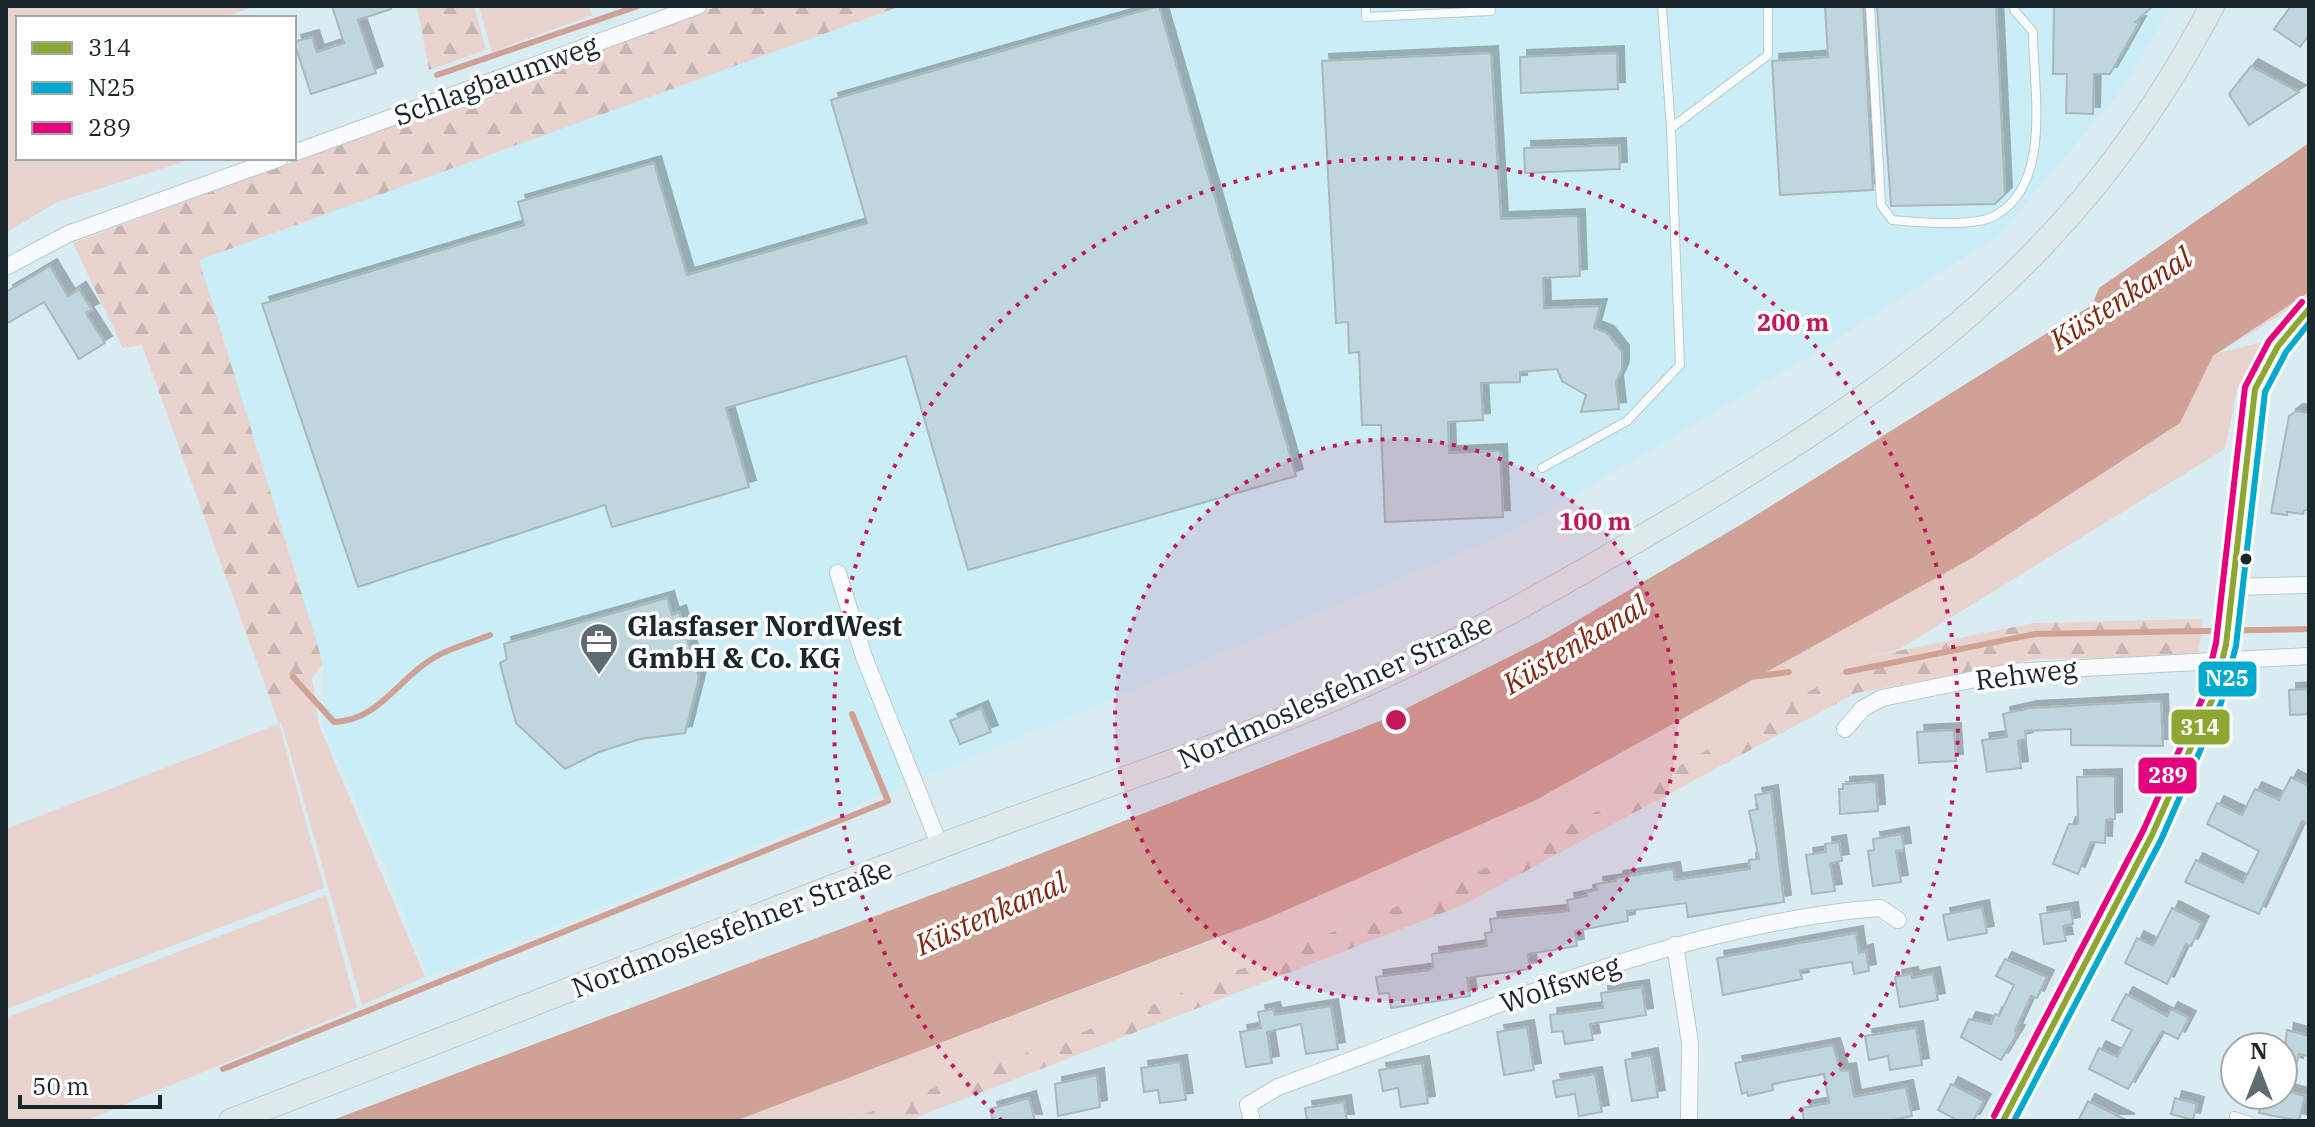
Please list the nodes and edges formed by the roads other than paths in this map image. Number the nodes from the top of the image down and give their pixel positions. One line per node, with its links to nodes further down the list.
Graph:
1 (698, 6): 12 (street, Schlagbaumweg)
2 (1366, 6): 9 (lane)
3 (1490, 6): 10 (lane)
4 (1662, 6): 11 (lane)
5 (1768, 6): 11 (lane)
6 (1870, 6): 7 (lane)
7 (2015, 6)
8 (2212, 6): 23 (main road, Nordmoslesfehner Straße)
9 (1406, 10): 10 (lane)
10 (1441, 10)
11 (1671, 128): 16 (lane)
12 (296, 152)
13 (274, 160): 14 (street)
14 (6, 267)
15 (2309, 309): 19 (street)
16 (1542, 468)
17 (838, 573): 23 (street)
18 (2309, 585): 19 (street)
19 (2233, 587): 20 (street)
20 (2226, 637): 21 (street, Rehweg); 22 (street, Rehweg); 30 (street)
21 (2309, 656)
22 (1845, 729)
23 (940, 846): 27 (main road, Nordmoslesfehner Straße)
24 (1898, 920): 25 (street, Wolfsweg)
25 (1675, 945): 28 (street, Wolfsweg); 29 (street)
26 (2234, 1116): 31 (lane)
27 (231, 1121)
28 (1252, 1121)
29 (1689, 1121)
30 (2003, 1121)
31 (2251, 1121)

